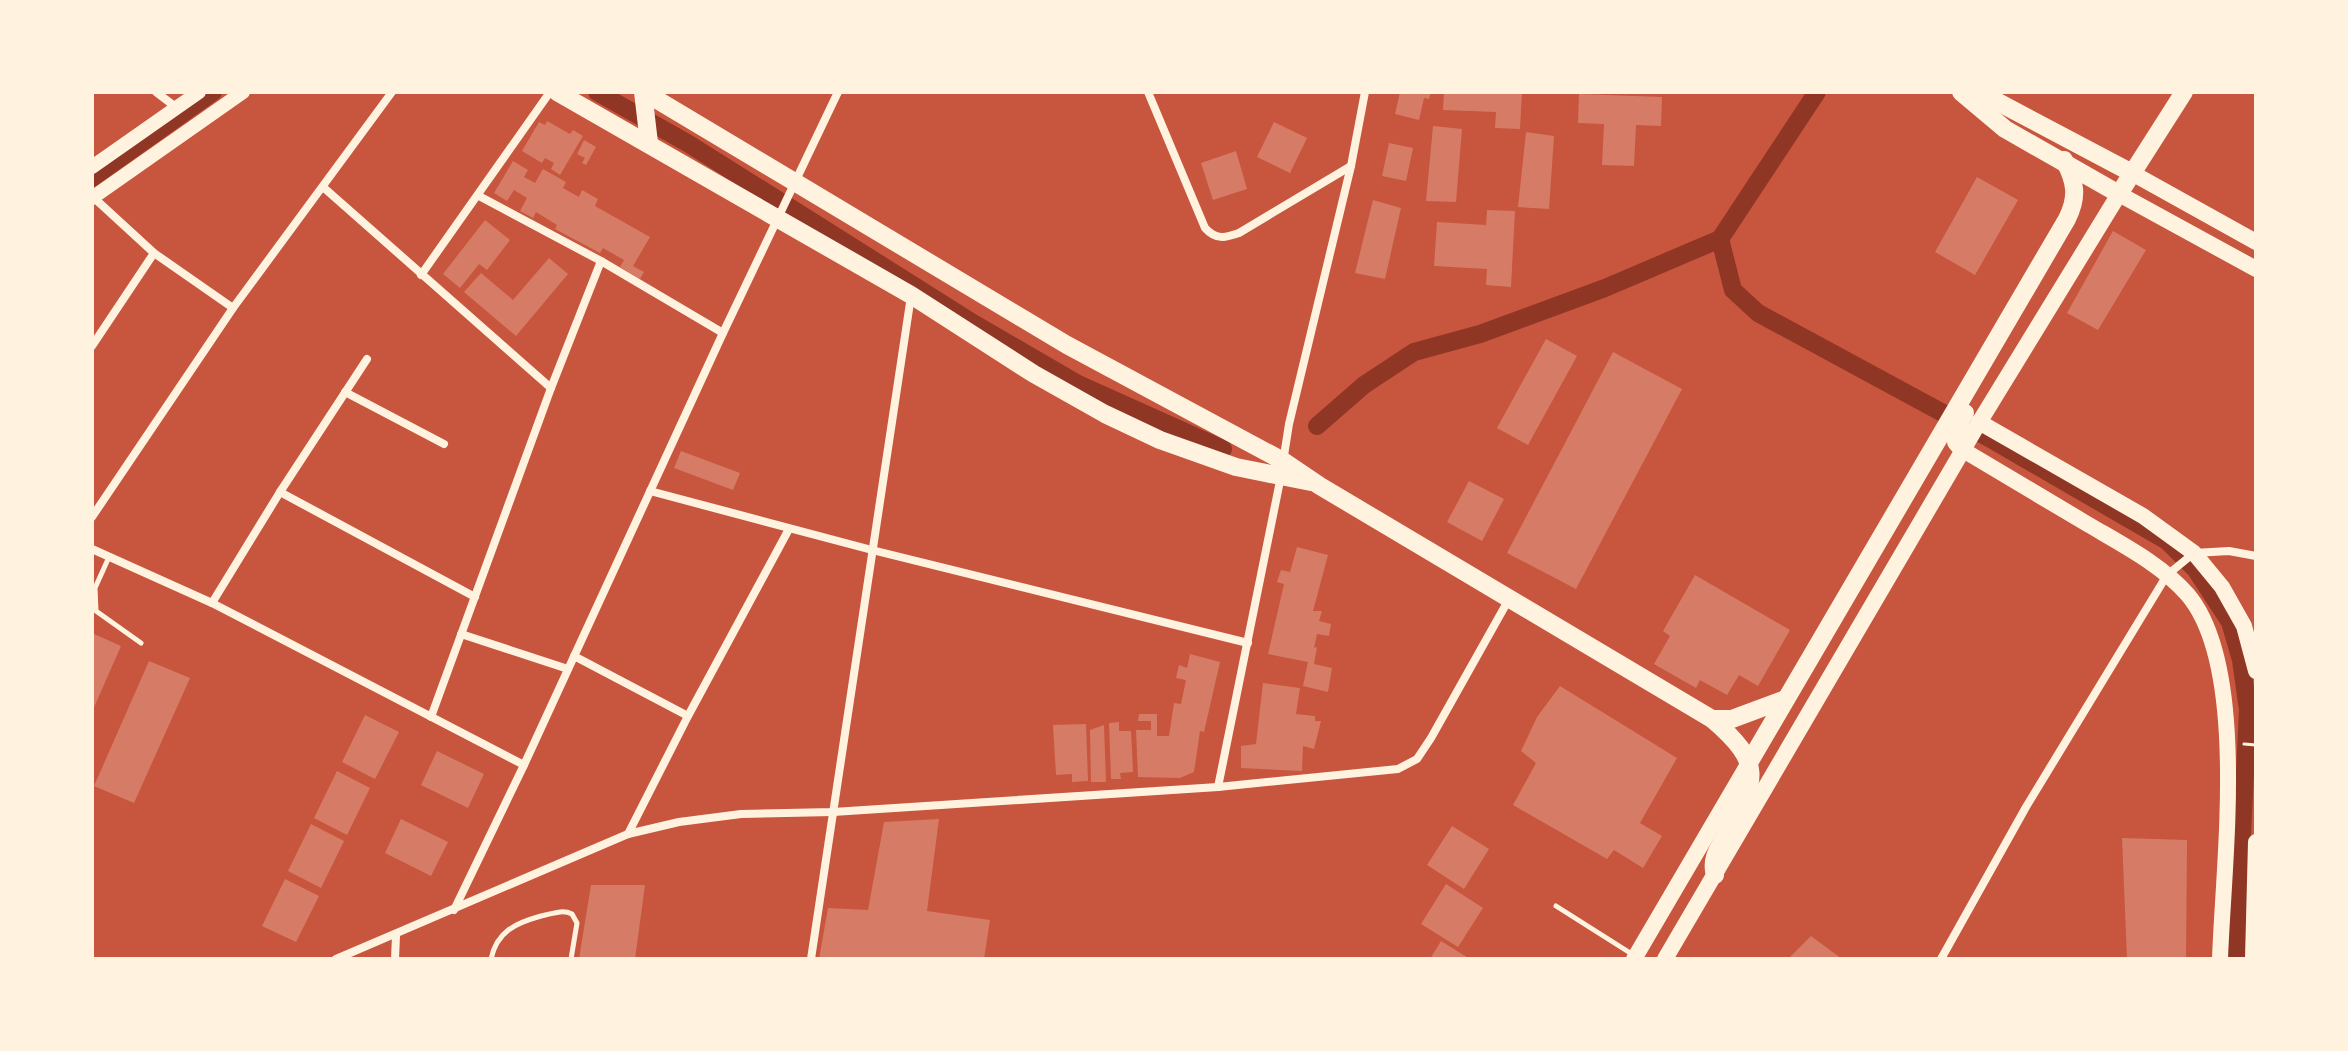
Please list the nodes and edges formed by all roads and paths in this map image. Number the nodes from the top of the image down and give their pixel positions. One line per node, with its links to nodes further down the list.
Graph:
1 (156, 92): 14 (street)
2 (199, 92): 14 (street)
3 (243, 92): 24 (street)
4 (392, 92): 21 (street)
5 (550, 92): 23 (street)
6 (557, 92): 15 (main road)
7 (838, 92): 20 (street)
8 (1148, 92): 17 (street)
9 (1365, 92): 17 (street)
10 (1961, 92): 16 (main road)
11 (1979, 92): 19 (main road)
12 (2184, 92): 19 (main road)
13 (643, 95): 15 (main road); 20 (main road)
14 (177, 108): 18 (street)
15 (649, 140): 25 (main road)
16 (2064, 160): 22 (main road); 38 (main road)
17 (1351, 166): 41 (street)
18 (92, 167)
19 (2132, 173): 22 (main road); 26 (main road)
20 (794, 186): 25 (street); 41 (main road)
21 (323, 187): 30 (street); 32 (street)
22 (2119, 194): 29 (main road); 38 (main road)
23 (479, 196): 28 (street); 30 (street)
24 (92, 198): 27 (street)
25 (778, 217): 31 (main road); 33 (street)
26 (2256, 242)
27 (154, 253): 32 (street); 34 (street)
28 (601, 261): 33 (street); 36 (street)
29 (2256, 269)
30 (421, 275): 36 (street)
31 (911, 295): 41 (main road); 47 (street)
32 (233, 308): 44 (street)
33 (723, 333): 42 (street)
34 (92, 346)
35 (367, 359): 37 (street)
36 (551, 388): 52 (street)
37 (345, 392): 39 (street); 43 (street)
38 (1966, 421): 40 (main road); 48 (main road); 61 (main road)
39 (444, 444)
40 (1963, 450): 51 (main road); 71 (main road)
41 (1282, 469): 53 (main road); 57 (street)
42 (650, 491): 45 (street); 58 (street)
43 (280, 492): 52 (street); 54 (street)
44 (92, 517)
45 (789, 529): 47 (street); 62 (street)
46 (92, 549): 50 (street)
47 (872, 550): 57 (street); 68 (street)
48 (2193, 554): 49 (street); 51 (street); 60 (main road)
49 (2256, 556)
50 (109, 557): 54 (street); 56 (lane)
51 (2168, 574): 82 (street); 83 (main road)
52 (475, 597): 55 (street)
53 (1510, 598): 64 (main road); 67 (street)
54 (212, 603): 63 (street)
55 (461, 634): 59 (street); 63 (street)
56 (141, 643)
57 (1248, 643): 67 (street)
58 (574, 656): 59 (street); 62 (street)
59 (568, 669): 66 (street)
60 (2256, 671)
61 (1786, 699): 64 (main road); 65 (main road)
62 (688, 716): 69 (street)
63 (431, 717): 66 (street)
64 (1712, 719): 65 (main road)
65 (1750, 761): 71 (main road); 75 (main road)
66 (524, 765): 73 (street)
67 (1218, 787): 68 (street)
68 (833, 812): 69 (street); 80 (street)
69 (628, 834): 73 (street)
70 (2256, 842): 84 (main road)
71 (1715, 875): 81 (main road)
72 (1556, 906): 75 (lane)
73 (454, 910): 74 (street)
74 (396, 936): 76 (street); 77 (street)
75 (1635, 958)
76 (336, 959)
77 (395, 959)
78 (491, 959): 79 (lane)
79 (571, 959)
80 (811, 959)
81 (1665, 959)
82 (1941, 959)
83 (2220, 959)
84 (2253, 959)

